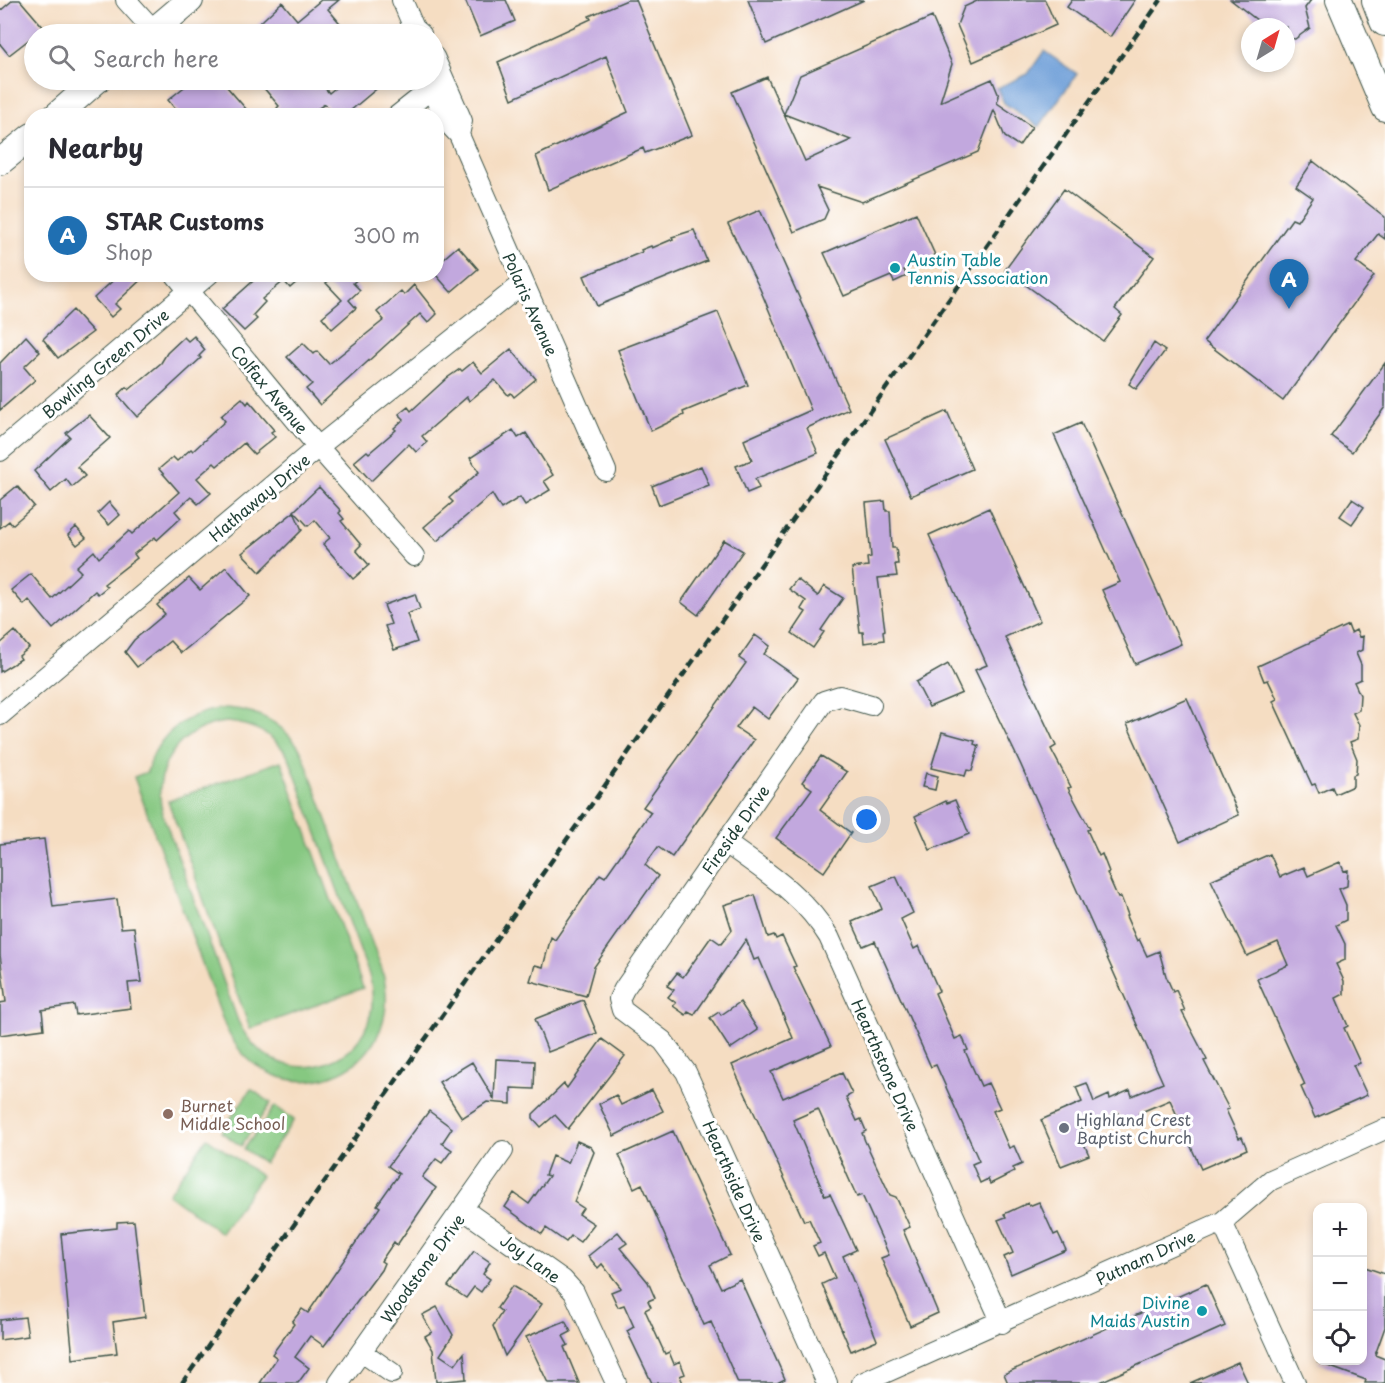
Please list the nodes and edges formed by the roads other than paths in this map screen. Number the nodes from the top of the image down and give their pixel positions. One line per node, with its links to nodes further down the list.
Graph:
1 (126, 0): 5 (street)
2 (190, 0): 6 (main road)
3 (402, 0): 7 (street)
4 (1339, 0): 14 (main road)
5 (145, 24)
6 (162, 24)
7 (412, 24)
8 (86, 90): 11 (main road)
9 (426, 90): 12 (street)
10 (436, 90): 13 (street, Polaris Avenue)
11 (65, 108)
12 (406, 108)
13 (441, 108)
14 (1385, 108)
15 (444, 117): 20 (street, Polaris Avenue)
16 (24, 142): 17 (main road)
17 (0, 162)
18 (181, 282): 21 (street, Colfax Avenue)
19 (200, 282): 21 (street, Bowling Green Drive)
20 (522, 284): 22 (street, Hathaway Drive); 24 (street, Polaris Avenue)
21 (189, 292): 22 (street, Colfax Avenue); 23 (street, Bowling Green Drive)
22 (318, 447): 25 (street, Colfax Avenue); 27 (street, Hathaway Drive)
23 (0, 451)
24 (606, 471)
25 (414, 556)
26 (871, 705): 28 (street, Fireside Drive)
27 (1, 713)
28 (726, 843): 29 (street, Fireside Drive); 34 (street, Hearthstone Drive)
29 (620, 999): 39 (street, Hearthside Drive)
30 (1385, 1129): 33 (street, Putnam Drive)
31 (503, 1151): 32 (street, Woodstone Drive)
32 (464, 1210): 35 (street, Woodstone Drive); 38 (street, Joy Lane)
33 (1222, 1222): 34 (street, Putnam Drive); 41 (street)
34 (1002, 1323): 40 (street, Putnam Drive)
35 (362, 1352): 36 (street); 37 (street, Woodstone Drive)
36 (392, 1374)
37 (339, 1383)
38 (616, 1383)
39 (827, 1383)
40 (862, 1383)
41 (1295, 1383)

